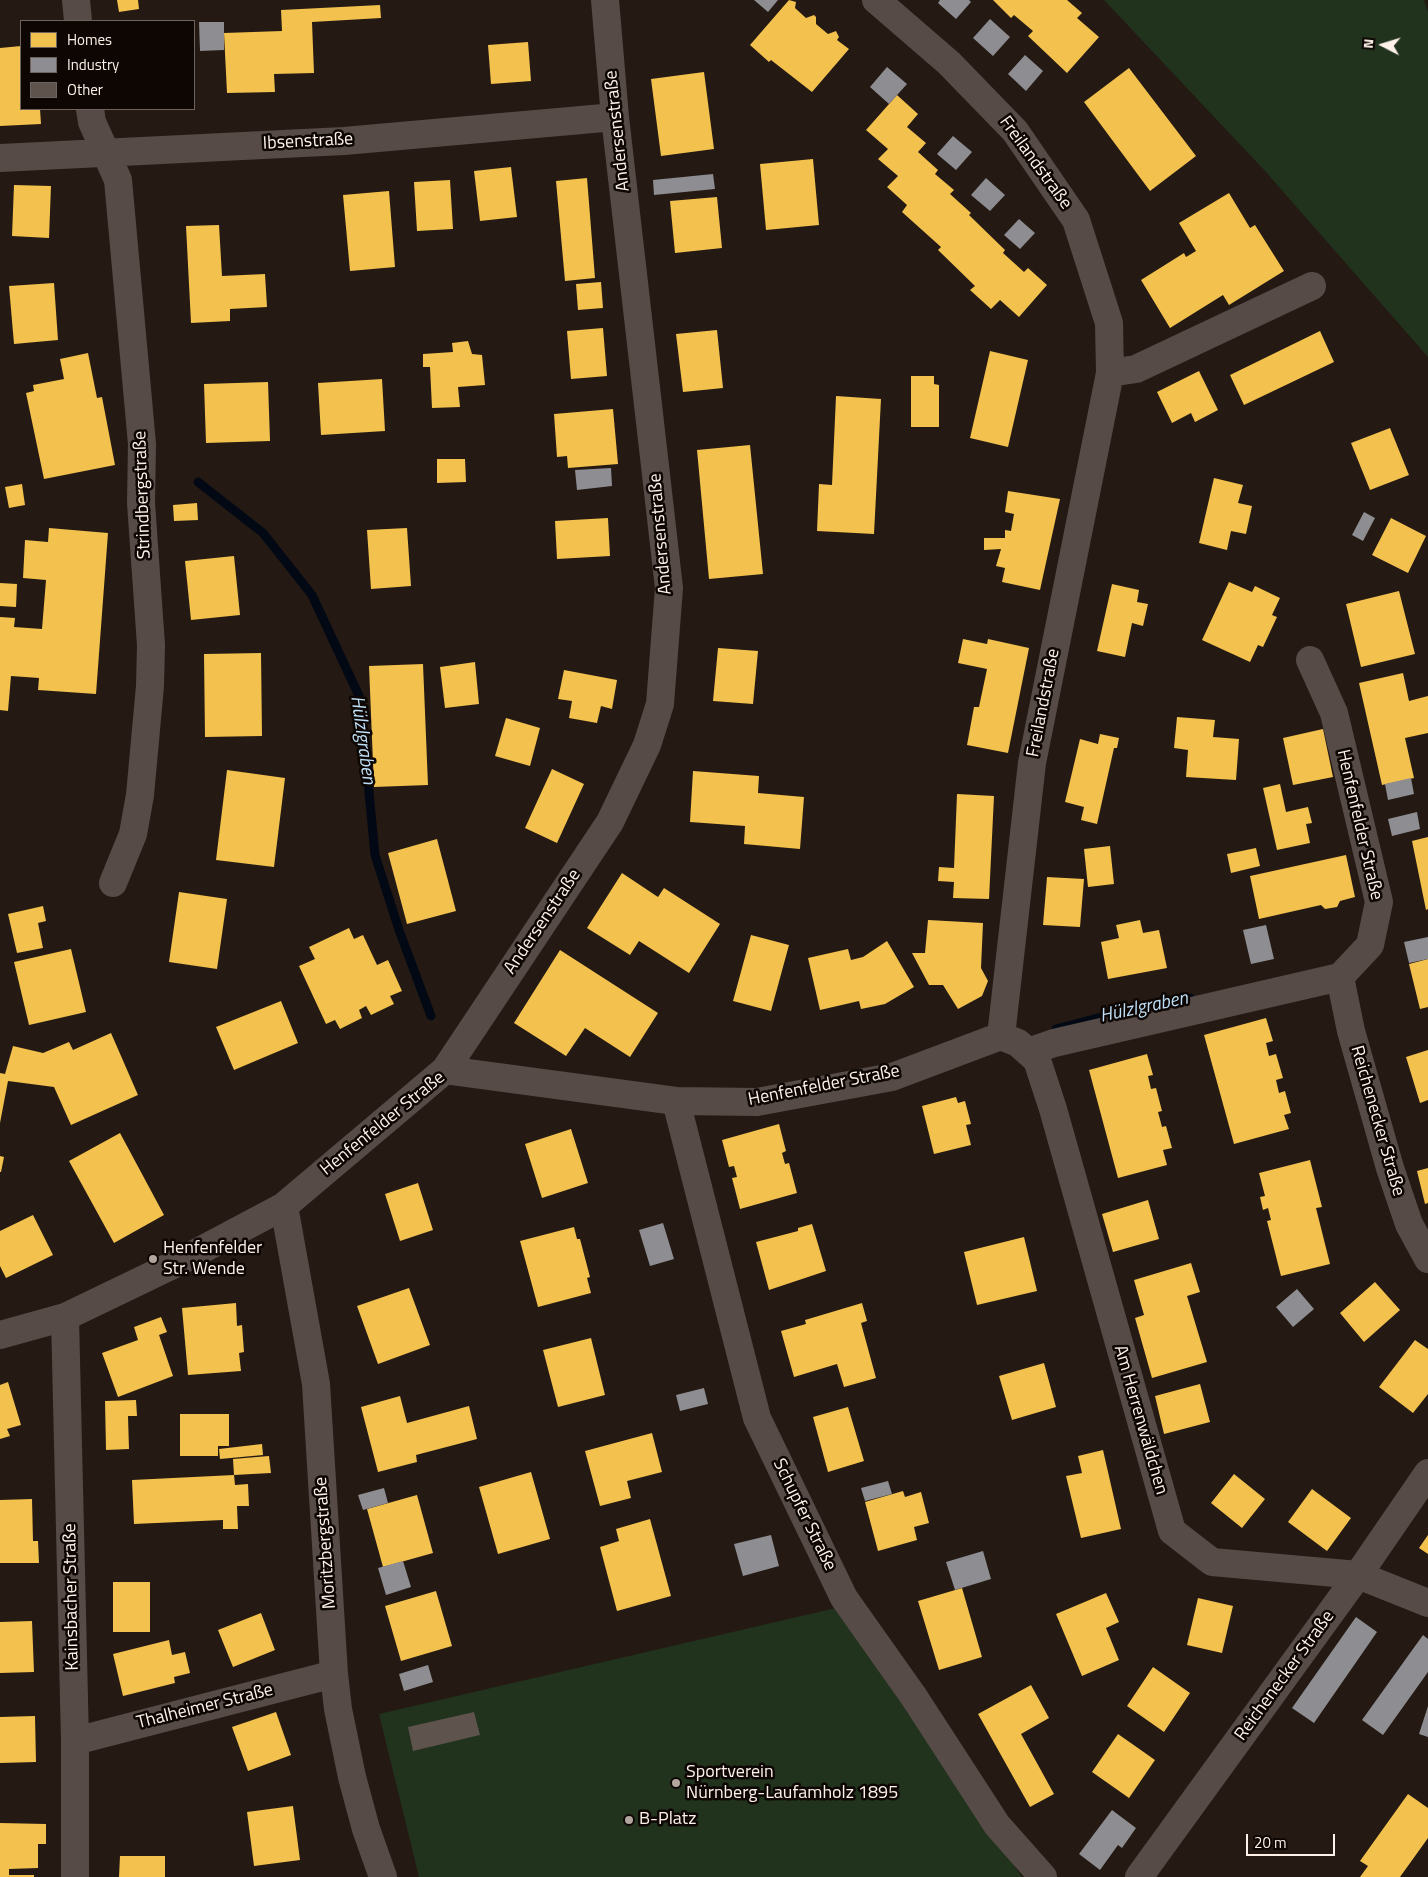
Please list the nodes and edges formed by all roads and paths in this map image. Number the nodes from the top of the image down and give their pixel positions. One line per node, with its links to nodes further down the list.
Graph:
1 (76, 0): 4 (street)
2 (605, 0): 6 (street, Andersenstraße)
3 (876, 0): 10 (street, Freilandstraße)
4 (78, 20)
5 (90, 110): 7 (street, Strindbergstraße)
6 (615, 117): 7 (street, Ibsenstraße); 16 (street, Andersenstraße)
7 (106, 151): 8 (street, Ibsenstraße); 12 (street, Strindbergstraße)
8 (0, 158)
9 (1312, 286): 10 (street)
10 (1110, 373): 14 (street, Freilandstraße)
11 (1310, 660): 13 (street, Henfenfelder Straße)
12 (113, 883)
13 (1340, 977): 15 (street); 19 (street, Reichenecker Straße)
14 (1001, 1036): 15 (street); 17 (street, Henfenfelder Straße)
15 (1028, 1052): 23 (street, Am Herrenwäldchen)
16 (445, 1070): 17 (street, Henfenfelder Straße); 18 (street, Henfenfelder Straße)
17 (676, 1101): 29 (street, Schupfer Straße)
18 (284, 1206): 20 (street, Henfenfelder Straße); 25 (street, Moritzbergstraße)
19 (1428, 1259)
20 (65, 1317): 21 (street, Henfenfelder Straße); 26 (street, Kainsbacher Straße)
21 (0, 1335)
22 (1428, 1473): 23 (street, Reichenecker Straße)
23 (1358, 1575): 24 (street, Am Herrenwäldchen); 30 (street, Reichenecker Straße)
24 (1428, 1603)
25 (334, 1674): 26 (street, Thalheimer Straße); 28 (street, Moritzbergstraße)
26 (76, 1741): 27 (street, Kainsbacher Straße)
27 (75, 1877)
28 (383, 1877)
29 (1043, 1877)
30 (1139, 1877)

